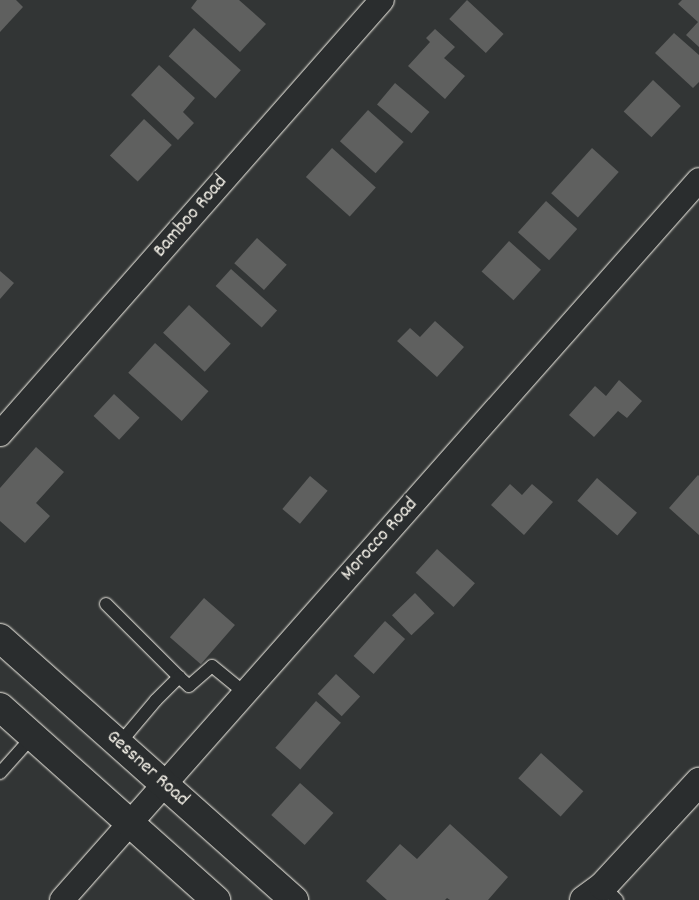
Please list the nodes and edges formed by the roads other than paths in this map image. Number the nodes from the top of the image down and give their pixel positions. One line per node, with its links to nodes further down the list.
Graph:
1 (382, 0): 3 (street, Bamboo Road)
2 (699, 180): 7 (street, Morocco Road)
3 (0, 434)
4 (106, 604): 6 (lane)
5 (0, 638): 10 (main road, Gessner Road)
6 (179, 677): 7 (lane); 10 (lane)
7 (245, 693): 13 (street, Morocco Road)
8 (0, 707): 9 (main road)
9 (33, 736): 11 (lane); 14 (main road)
10 (119, 744): 13 (main road, Gessner Road)
11 (0, 773)
12 (699, 782): 15 (main road)
13 (165, 784): 14 (street, Morocco Road); 18 (main road, Gessner Road)
14 (130, 823): 16 (street, Morocco Road); 17 (main road)
15 (600, 897)
16 (62, 900)
17 (216, 900)
18 (294, 900)

